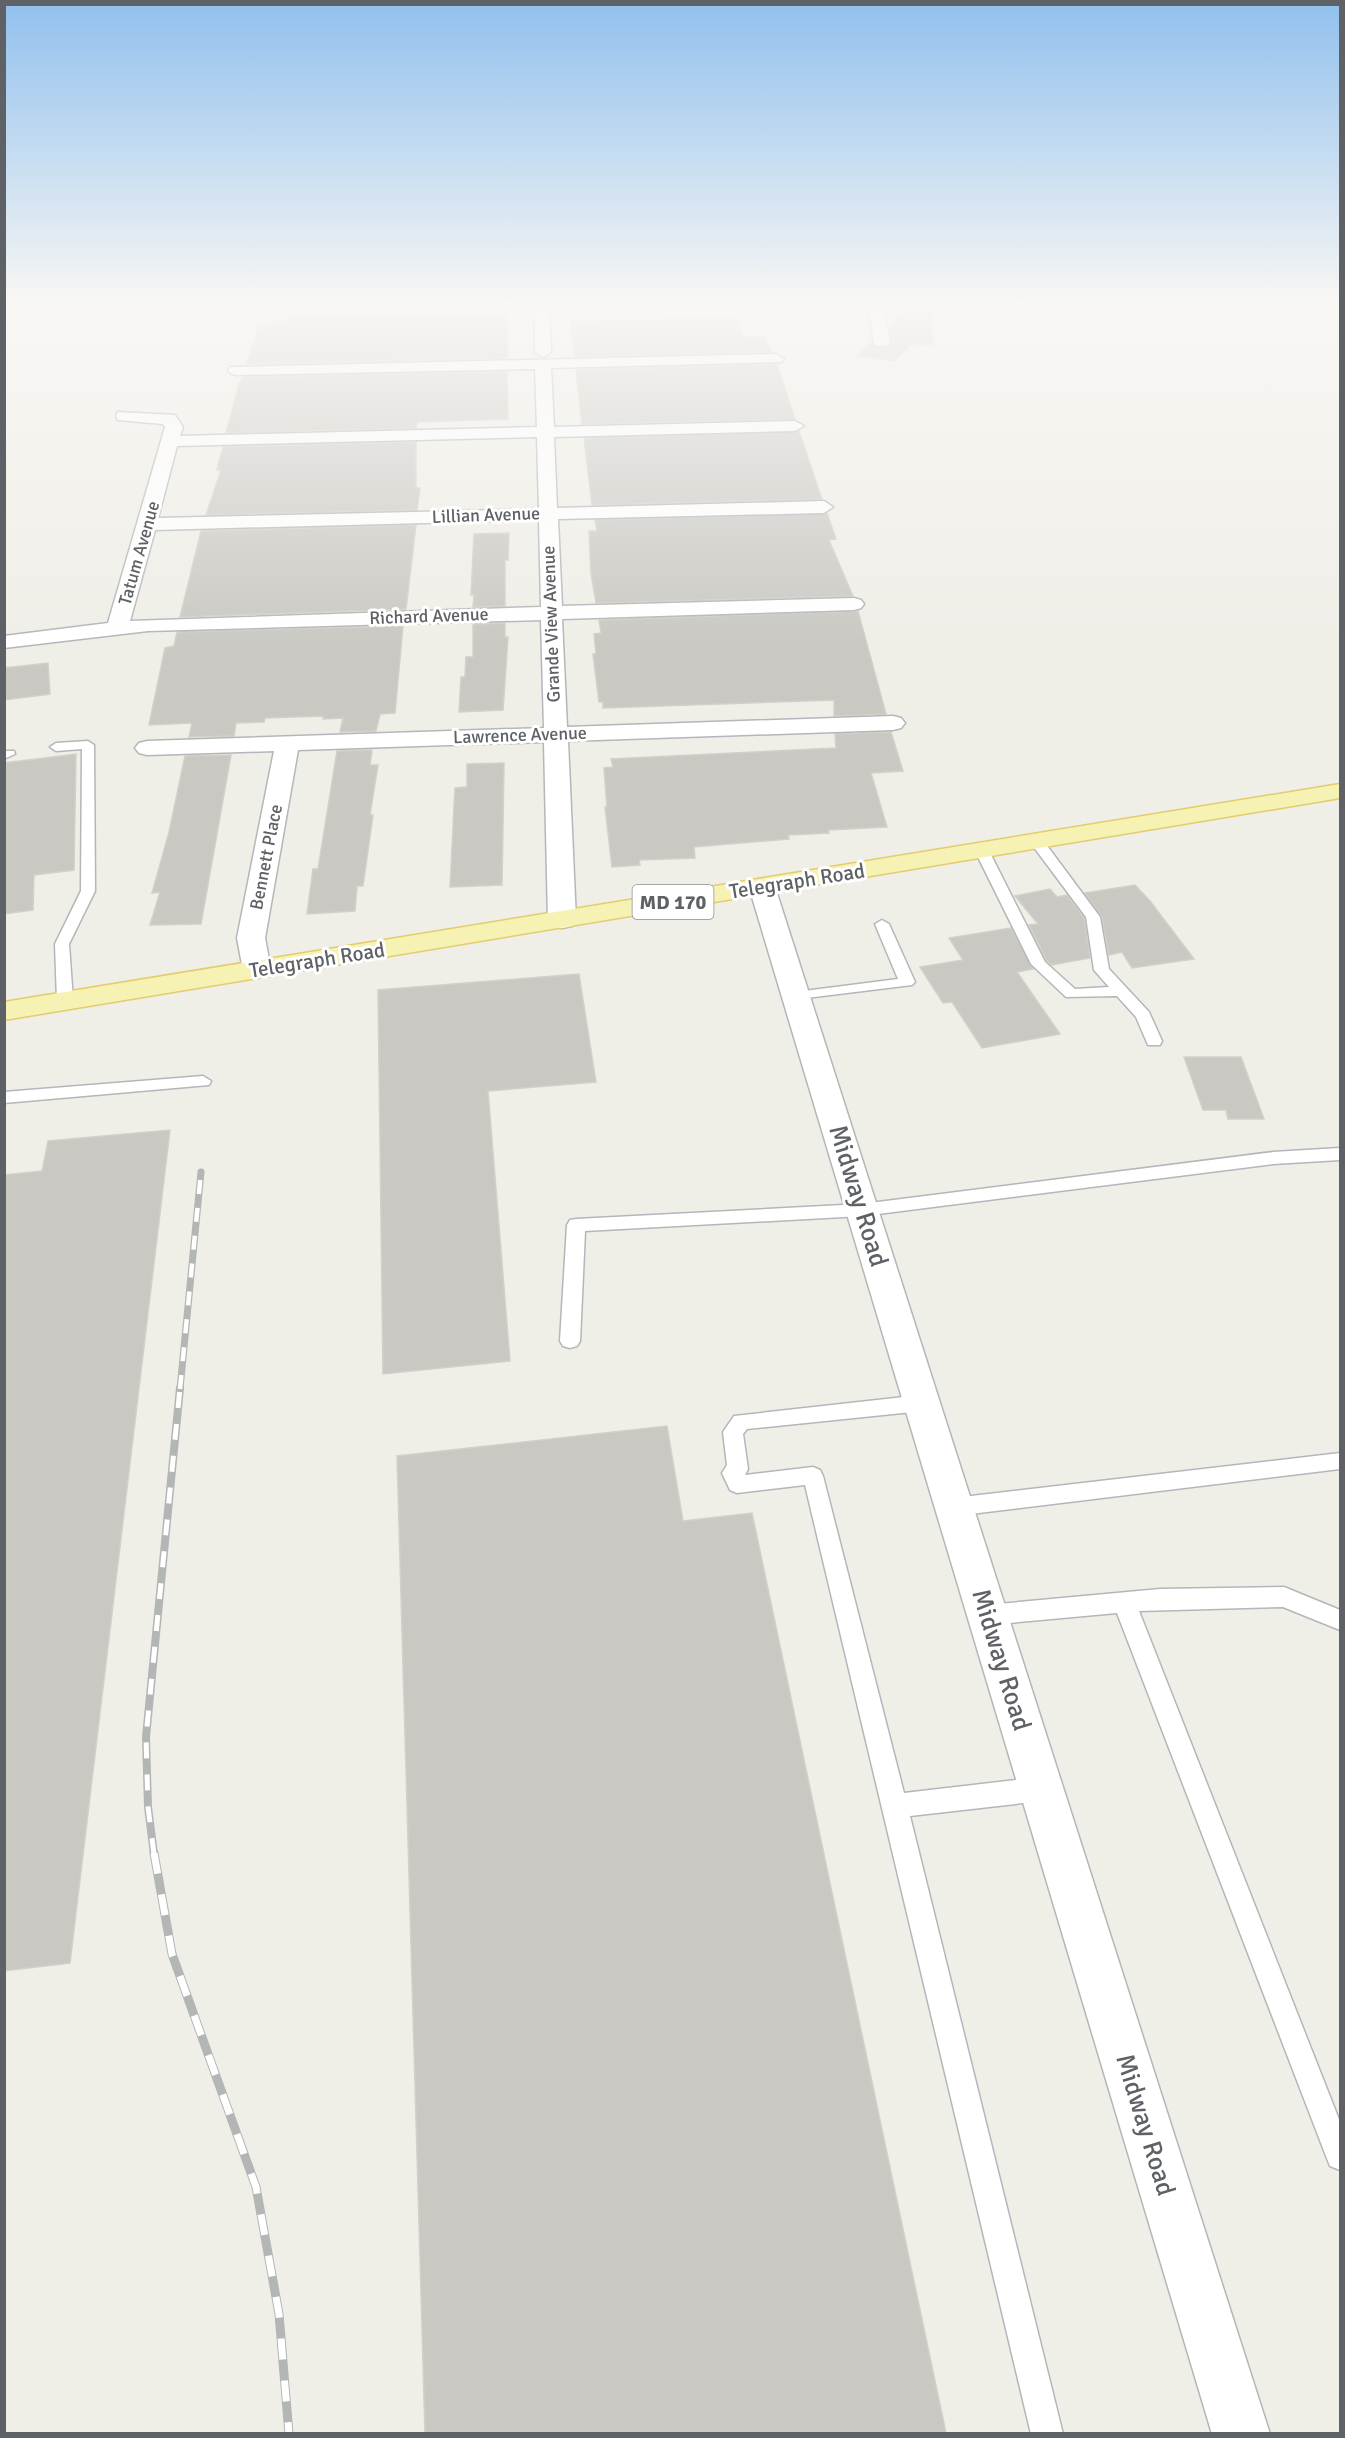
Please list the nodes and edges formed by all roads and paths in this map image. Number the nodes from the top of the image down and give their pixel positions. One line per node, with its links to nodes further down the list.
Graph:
1 (123, 416): 5 (street)
2 (546, 416): 4 (street, Grande View Avenue)
3 (795, 426): 4 (street)
4 (547, 432): 5 (street); 7 (street, Grande View Avenue)
5 (170, 441): 8 (street, Tatum Avenue)
6 (824, 507): 7 (street, Lillian Avenue)
7 (548, 514): 8 (street, Lillian Avenue); 10 (street, Grande View Avenue)
8 (147, 524): 11 (street, Tatum Avenue)
9 (854, 604): 10 (street, Richard Avenue)
10 (550, 613): 11 (street, Richard Avenue); 14 (street, Grande View Avenue)
11 (117, 628): 12 (street, Richard Avenue)
12 (4, 642)
13 (893, 723): 14 (street, Lawrence Avenue)
14 (555, 734): 15 (street, Lawrence Avenue); 22 (street, Grande View Avenue)
15 (288, 744): 17 (street, Lawrence Avenue); 24 (street, Bennett Place)
16 (56, 747): 27 (lane)
17 (147, 747)
18 (1341, 791): 19 (main road, Telegraph Road / MD 170)
19 (1037, 842): 20 (main road, Telegraph Road / MD 170); 25 (lane)
20 (982, 851): 21 (main road, Telegraph Road / MD 170); 25 (lane)
21 (762, 887): 22 (main road, Telegraph Road / MD 170); 26 (street, Midway Road)
22 (562, 920): 24 (main road, Telegraph Road / MD 170)
23 (882, 924): 26 (lane)
24 (257, 970): 27 (main road, Telegraph Road / MD 170)
25 (1122, 991): 29 (lane)
26 (796, 997): 33 (street, Midway Road)
27 (65, 1001): 28 (main road, Telegraph Road / MD 170)
28 (4, 1011)
29 (1154, 1041)
30 (203, 1081): 31 (lane)
31 (4, 1098)
32 (1341, 1154): 33 (lane)
33 (862, 1210): 34 (lane); 35 (street, Midway Road)
34 (570, 1341)
35 (922, 1403): 37 (street, Midway Road); 42 (lane)
36 (1341, 1461): 37 (lane)
37 (954, 1507): 39 (street, Midway Road)
38 (1124, 1602): 39 (lane); 40 (lane); 43 (lane)
39 (987, 1615): 41 (street, Midway Road)
40 (1341, 1620)
41 (1041, 1789): 42 (lane); 45 (street, Midway Road)
42 (895, 1806): 44 (lane)
43 (1341, 2156)
44 (1047, 2433)
45 (1240, 2433)

